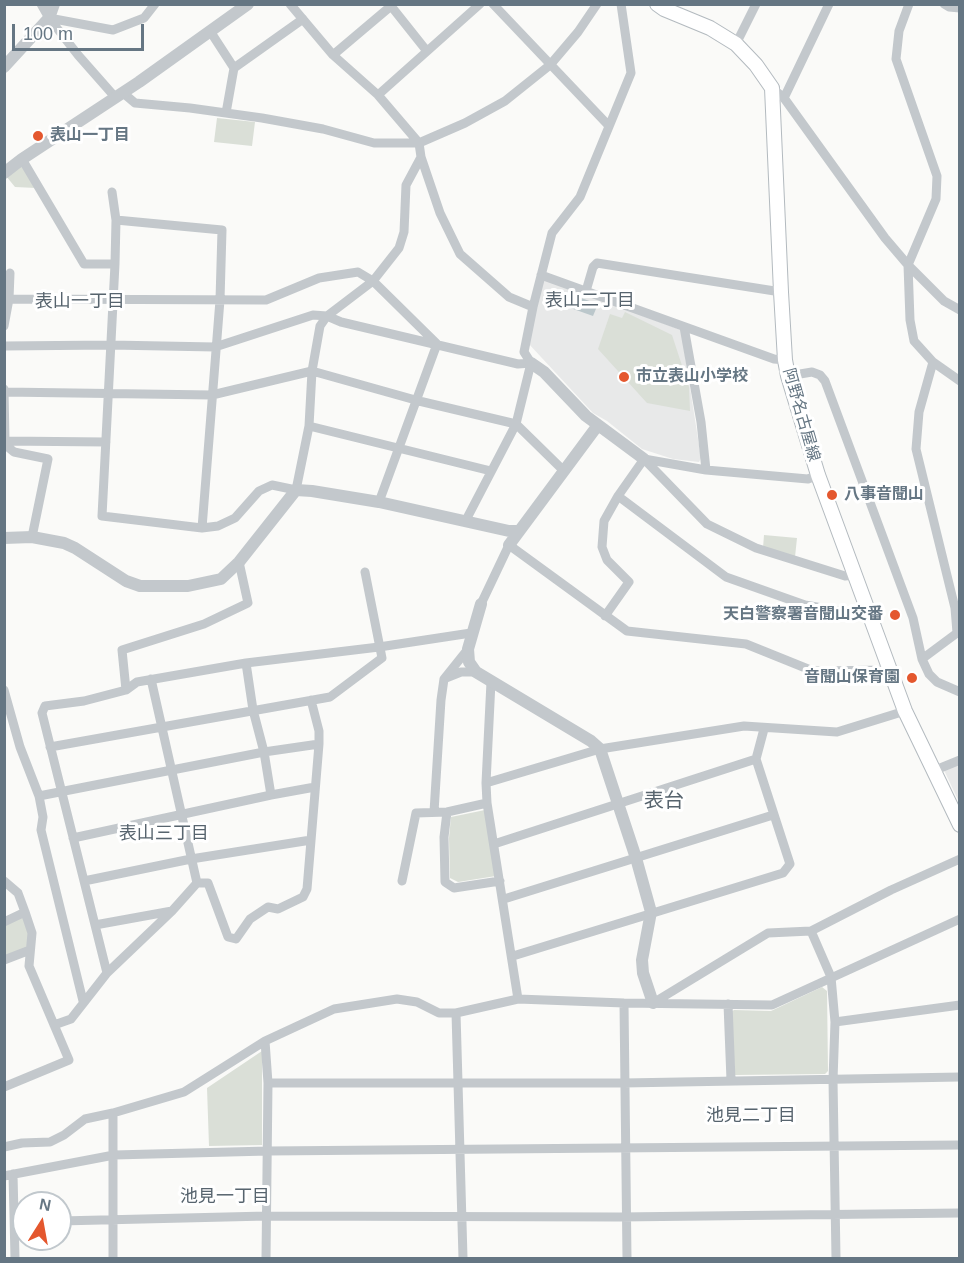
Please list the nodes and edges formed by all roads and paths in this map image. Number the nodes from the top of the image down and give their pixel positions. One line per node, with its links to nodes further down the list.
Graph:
1 (40, 4): 16 (street)
2 (54, 4): 16 (street)
3 (155, 4): 16 (street)
4 (248, 4): 18 (street)
5 (290, 4): 17 (street)
6 (480, 4): 20 (street)
7 (492, 4): 22 (street)
8 (597, 4): 22 (street)
9 (621, 4): 30 (street)
10 (657, 4): 19 (main road)
11 (756, 4): 19 (street)
12 (828, 4): 28 (street)
13 (909, 4): 38 (street)
14 (944, 4): 15 (street)
15 (960, 8)
16 (49, 18): 23 (street); 26 (street)
17 (303, 19): 21 (street); 24 (street)
18 (210, 31): 24 (street); 26 (street)
19 (736, 44): 25 (main road)
20 (426, 50): 21 (street); 27 (street)
21 (333, 55): 27 (street)
22 (550, 65): 30 (street); 31 (street)
23 (4, 68)
24 (234, 68): 29 (street)
25 (772, 88): 28 (street); 43 (main road, 阿野名古屋線)
26 (119, 95): 29 (street); 33 (street)
27 (378, 95): 31 (street)
28 (784, 98): 38 (street)
29 (226, 113): 31 (street)
30 (609, 126): 40 (street)
31 (419, 143): 32 (street)
32 (421, 158): 41 (street); 47 (street)
33 (22, 159): 34 (street); 37 (street)
34 (4, 173)
35 (112, 192): 36 (street)
36 (116, 220): 37 (street); 46 (street)
37 (115, 264): 45 (street)
38 (909, 265): 48 (street); 57 (street)
39 (10, 273): 44 (street)
40 (541, 275): 42 (street); 47 (street)
41 (373, 281): 46 (street); 49 (street); 52 (street)
42 (586, 291): 43 (street); 51 (street)
43 (781, 292): 56 (main road, 阿野名古屋線)
44 (9, 299): 45 (street); 50 (street)
45 (113, 299): 46 (street); 53 (street)
46 (220, 300): 55 (street)
47 (533, 307): 58 (street)
48 (960, 310)
49 (327, 316): 52 (street); 55 (street); 59 (street)
50 (4, 326)
51 (684, 327): 56 (street); 73 (street)
52 (437, 344): 58 (street); 65 (street)
53 (111, 345): 54 (street); 55 (street); 63 (street)
54 (4, 346)
55 (215, 347): 64 (street)
56 (785, 360): 60 (main road, 阿野名古屋線)
57 (933, 362): 61 (street); 95 (street)
58 (531, 363): 66 (street); 67 (street)
59 (312, 371): 64 (street); 65 (street); 68 (street)
60 (788, 376): 76 (main road, 阿野名古屋線); 95 (street)
61 (960, 381)
62 (5, 391): 63 (street); 69 (street)
63 (109, 394): 64 (street); 70 (street)
64 (212, 396): 81 (street)
65 (416, 400): 66 (street); 71 (street)
66 (516, 424): 74 (street); 75 (street)
67 (598, 425): 72 (street); 75 (street)
68 (309, 426): 71 (street); 77 (street)
69 (5, 441): 70 (street); 83 (street)
70 (106, 442): 81 (street)
71 (398, 450): 74 (street); 79 (street)
72 (644, 459): 73 (street); 78 (street); 88 (street)
73 (706, 470): 76 (street)
74 (491, 471): 80 (street)
75 (564, 471): 82 (street)
76 (818, 475): 88 (main road, 阿野名古屋線)
77 (296, 490): 79 (street); 81 (street); 86 (street)
78 (618, 496): 90 (street); 91 (street)
79 (380, 502): 80 (street)
80 (466, 520): 82 (street)
81 (202, 528)
82 (519, 531): 85 (street)
83 (32, 537): 84 (street); 86 (street)
84 (4, 538)
85 (509, 545): 89 (street); 91 (street)
86 (239, 562): 103 (street)
87 (365, 572): 93 (street)
88 (855, 575): 90 (main road, 阿野名古屋線)
89 (481, 604): 92 (street)
90 (868, 613): 97 (main road, 阿野名古屋線)
91 (605, 616): 97 (street)
92 (471, 633): 93 (street); 94 (street)
93 (379, 647): 96 (street); 105 (street)
94 (468, 649): 98 (street); 100 (street)
95 (922, 659): 104 (street)
96 (246, 663): 99 (street); 106 (street)
97 (890, 670): 107 (main road, 阿野名古屋線)
98 (476, 672): 100 (street); 101 (street)
99 (151, 679): 103 (street); 108 (street)
100 (444, 679): 125 (street)
101 (491, 682): 112 (street); 118 (street)
102 (4, 690): 122 (street)
103 (126, 690): 111 (street)
104 (960, 692)
105 (311, 700): 106 (street); 110 (street)
106 (253, 710): 108 (street); 113 (street)
107 (905, 711): 109 (street); 117 (main road, 阿野名古屋線)
108 (162, 727): 111 (street); 116 (street)
109 (764, 729): 112 (street); 114 (street)
110 (319, 744): 113 (street); 119 (street)
111 (50, 747): 120 (street)
112 (600, 749): 118 (street); 124 (street)
113 (264, 752): 116 (street); 121 (street)
114 (756, 759): 124 (street); 128 (street)
115 (960, 760): 117 (street)
116 (172, 771): 120 (street); 127 (street)
117 (933, 771): 129 (main road, 阿野名古屋線)
118 (486, 783): 123 (street)
119 (315, 788): 121 (street); 131 (street)
120 (62, 791): 122 (street); 130 (street)
121 (271, 795): 127 (street)
122 (39, 796): 155 (street)
123 (487, 803): 126 (street); 132 (street)
124 (619, 804): 132 (street); 134 (street)
125 (434, 812): 126 (street); 138 (street)
126 (447, 812): 139 (street)
127 (182, 815): 130 (street); 133 (street)
128 (773, 815): 134 (street); 144 (street)
129 (960, 825)
130 (74, 838): 137 (street)
131 (311, 840): 133 (street); 140 (street)
132 (494, 844): 139 (street)
133 (192, 858): 137 (street); 140 (street)
134 (636, 858): 141 (street); 144 (street)
135 (960, 860): 148 (street)
136 (4, 881): 143 (street)
137 (84, 881): 147 (street)
138 (402, 881)
139 (500, 881): 141 (street)
140 (197, 883): 142 (street)
141 (504, 899): 150 (street)
142 (172, 911): 147 (street); 152 (street)
143 (24, 912): 146 (street); 149 (street)
144 (651, 912): 150 (street); 156 (street)
145 (960, 919): 153 (street)
146 (4, 922)
147 (95, 925): 152 (street)
148 (811, 931): 153 (street); 156 (street)
149 (30, 951): 151 (street); 162 (street)
150 (513, 956): 154 (street)
151 (4, 960)
152 (107, 973): 155 (street)
153 (831, 977): 158 (street); 161 (street)
154 (519, 999): 157 (street); 160 (street)
155 (83, 1001): 162 (street)
156 (653, 1003): 157 (street); 158 (street)
157 (624, 1004): 169 (street)
158 (728, 1004): 165 (street)
159 (960, 1005): 161 (street)
160 (456, 1013): 163 (street); 167 (street)
161 (835, 1022): 166 (street)
162 (54, 1025): 170 (street)
163 (266, 1041): 168 (street); 171 (street)
164 (960, 1077): 166 (street)
165 (731, 1080): 166 (street); 169 (street)
166 (833, 1080): 173 (street)
167 (459, 1082): 168 (street); 169 (street); 177 (street)
168 (268, 1083): 176 (street)
169 (624, 1083): 175 (street)
170 (4, 1087)
171 (113, 1113): 174 (street); 178 (street)
172 (960, 1145): 173 (street)
173 (835, 1146): 175 (street); 182 (street)
174 (4, 1147)
175 (625, 1148): 177 (street); 185 (street)
176 (268, 1150): 177 (street); 178 (street); 183 (street)
177 (459, 1150): 184 (street)
178 (114, 1155): 179 (street); 186 (street)
179 (9, 1175): 180 (street)
180 (12, 1204)
181 (960, 1213): 182 (street)
182 (835, 1215): 185 (street); 192 (street)
183 (267, 1216): 184 (street); 186 (street); 189 (street)
184 (462, 1217): 185 (street); 190 (street)
185 (626, 1217): 191 (street)
186 (114, 1219): 187 (street); 188 (street)
187 (72, 1221)
188 (113, 1258)
189 (266, 1258)
190 (464, 1258)
191 (627, 1258)
192 (836, 1258)

